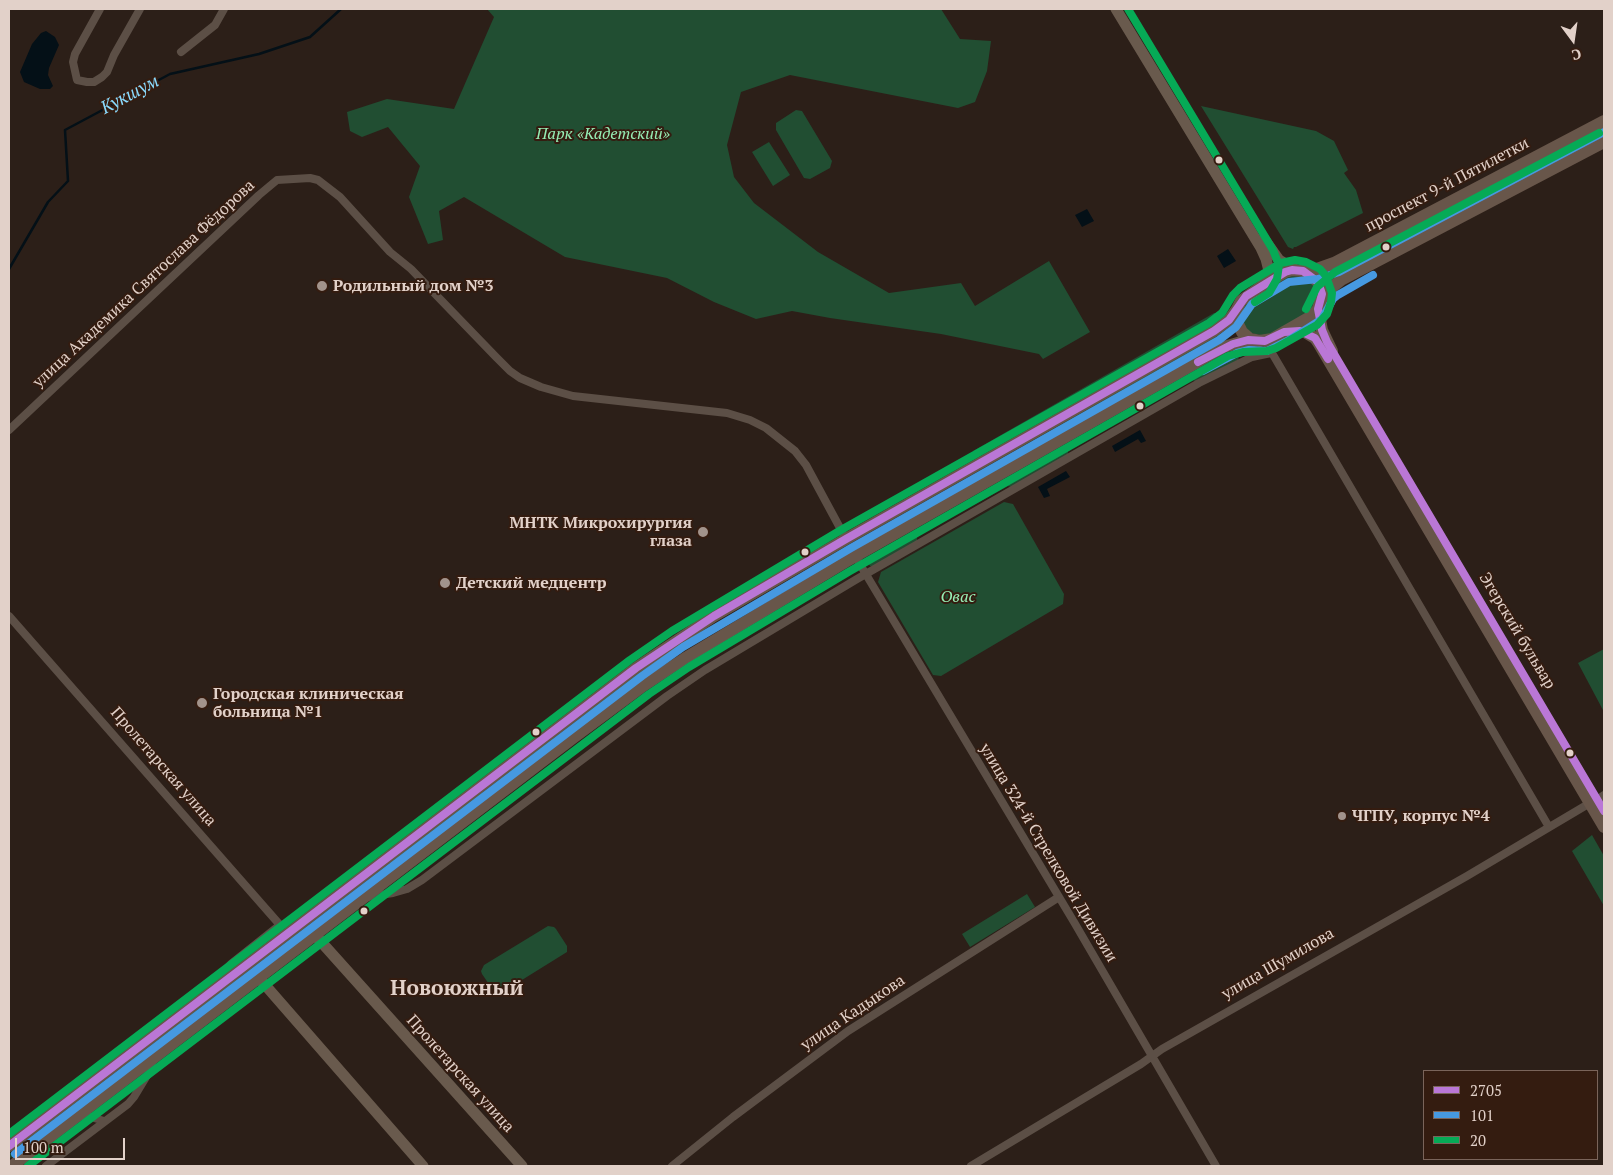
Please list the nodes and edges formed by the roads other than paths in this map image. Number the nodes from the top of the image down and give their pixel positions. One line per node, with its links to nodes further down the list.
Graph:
1 (100, 9): 2 (street)
2 (140, 9)
3 (224, 9): 7 (street)
4 (1116, 9): 6 (street)
5 (1124, 9): 6 (street)
6 (1133, 30): 8 (street)
7 (181, 52)
8 (1180, 107): 11 (street); 12 (street)
9 (1604, 120): 11 (main road, проспект 9-й Пятилетки)
10 (1604, 142): 13 (main road)
11 (1299, 270): 12 (main road); 13 (main road)
12 (1262, 286): 14 (main road)
13 (1319, 305): 15 (main road); 19 (main road, Эгерский бульвар)
14 (1237, 310): 16 (main road); 20 (main road)
15 (1284, 332): 16 (main road); 19 (main road, Эгерский бульвар)
16 (1260, 341): 17 (street); 21 (main road)
17 (1271, 353): 22 (street); 30 (street)
18 (9, 430): 20 (street, улица Академика Святослава Фёдорова)
19 (1404, 481): 28 (main road, Эгерский бульвар)
20 (846, 539): 21 (main road); 24 (main road)
21 (856, 556): 22 (street, улица 324-й Стрелковой Дивизии); 25 (main road)
22 (866, 574): 34 (street); 35 (street, улица 324-й Стрелковой Дивизии)
23 (9, 616): 37 (street, Пролетарская улица)
24 (574, 716): 25 (main road); 26 (main road)
25 (584, 730): 27 (main road)
26 (491, 778): 27 (main road); 32 (main road)
27 (502, 792): 33 (main road)
28 (1597, 799): 29 (main road, Эгерский бульвар); 30 (street, улица Шумилова); 31 (main road, Эгерский бульвар)
29 (1604, 811)
30 (1549, 827): 42 (street, улица Шумилова)
31 (1604, 827)
32 (375, 866): 33 (main road); 36 (main road)
33 (387, 880): 34 (main road)
34 (365, 897): 38 (main road)
35 (1059, 897): 42 (street, улица 324-й Стрелковой Дивизии); 51 (street, улица Кадыкова)
36 (299, 924): 37 (street); 38 (main road); 39 (main road)
37 (280, 925): 41 (street)
38 (315, 935): 40 (main road); 50 (street, Пролетарская улица)
39 (253, 960): 40 (main road); 41 (main road)
40 (259, 978): 43 (main road); 49 (street)
41 (197, 1002): 46 (main road)
42 (1152, 1056): 52 (street, улица Шумилова); 53 (street, улица 324-й Стрелковой Дивизии)
43 (152, 1059): 44 (main road); 45 (street)
44 (78, 1116): 45 (street); 47 (main road)
45 (104, 1121): 48 (street)
46 (9, 1146)
47 (12, 1166)
48 (46, 1166)
49 (423, 1166)
50 (522, 1166)
51 (672, 1166)
52 (971, 1166)
53 (1216, 1166)

